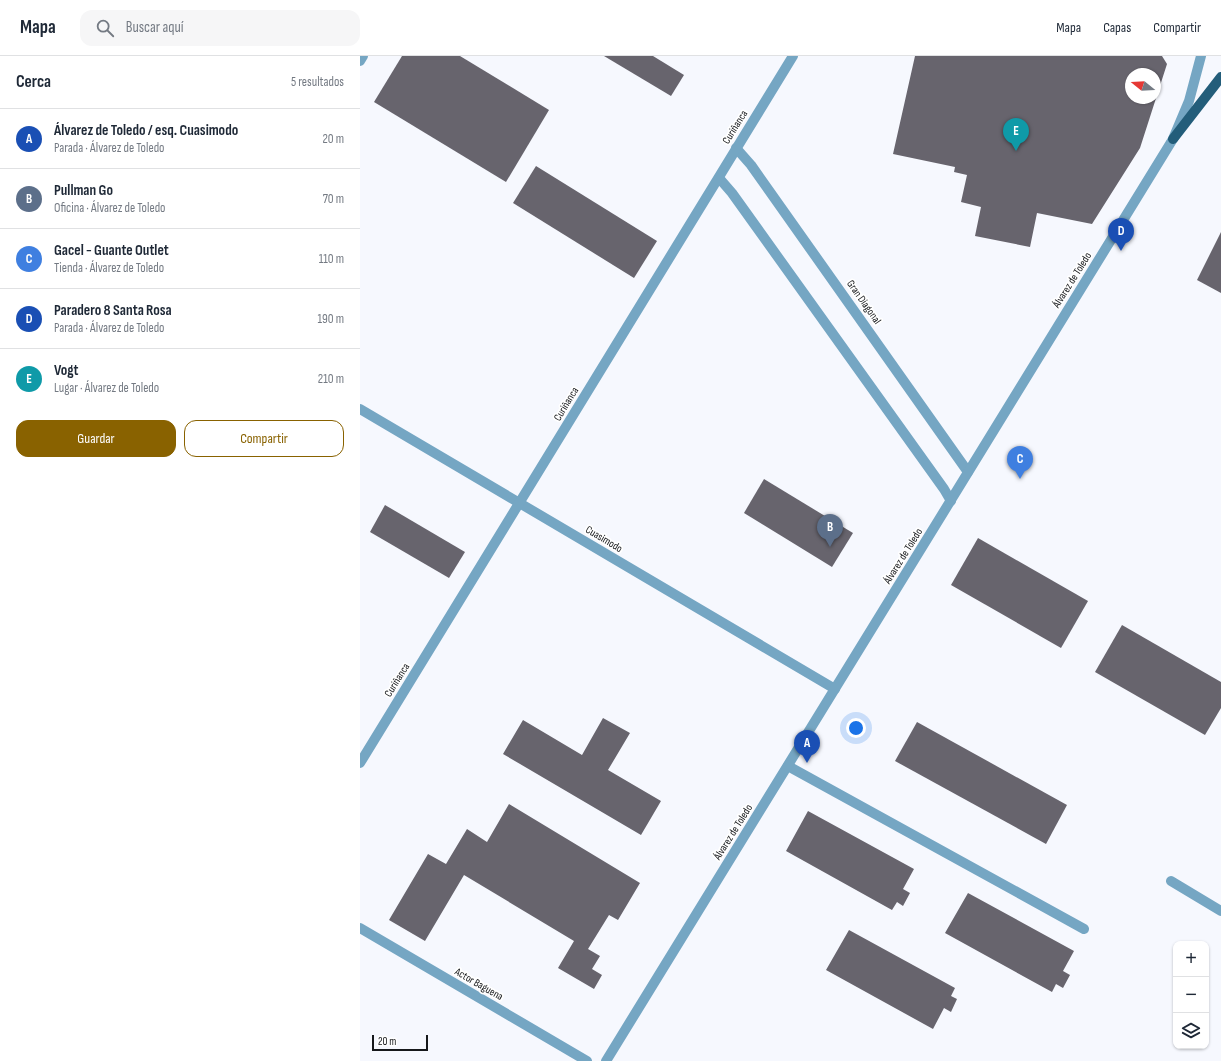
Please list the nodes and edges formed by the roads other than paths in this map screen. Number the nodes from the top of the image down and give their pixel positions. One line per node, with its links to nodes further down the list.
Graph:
1 (363, 56): 4 (street)
2 (793, 56): 7 (street, Curiñanca)
3 (1202, 56): 6 (street, Álvarez de Toledo)
4 (360, 62)
5 (1221, 77): 6 (main road)
6 (1173, 139): 10 (street, Álvarez de Toledo)
7 (736, 148): 8 (street, Curiñanca); 10 (street, Gran Diagonal)
8 (719, 178): 11 (street); 12 (street, Curiñanca)
9 (360, 409): 12 (street, Cuasimodo)
10 (968, 472): 11 (street, Álvarez de Toledo)
11 (951, 501): 13 (street, Álvarez de Toledo)
12 (520, 503): 13 (street, Cuasimodo); 14 (street, Curiñanca)
13 (835, 689): 15 (street, Álvarez de Toledo)
14 (360, 763)
15 (788, 766): 19 (street); 21 (street, Álvarez de Toledo)
16 (1171, 881): 17 (street)
17 (1221, 911)
18 (360, 928): 20 (street, Actor Baguena)
19 (1084, 929)
20 (587, 1061)
21 (606, 1061)

